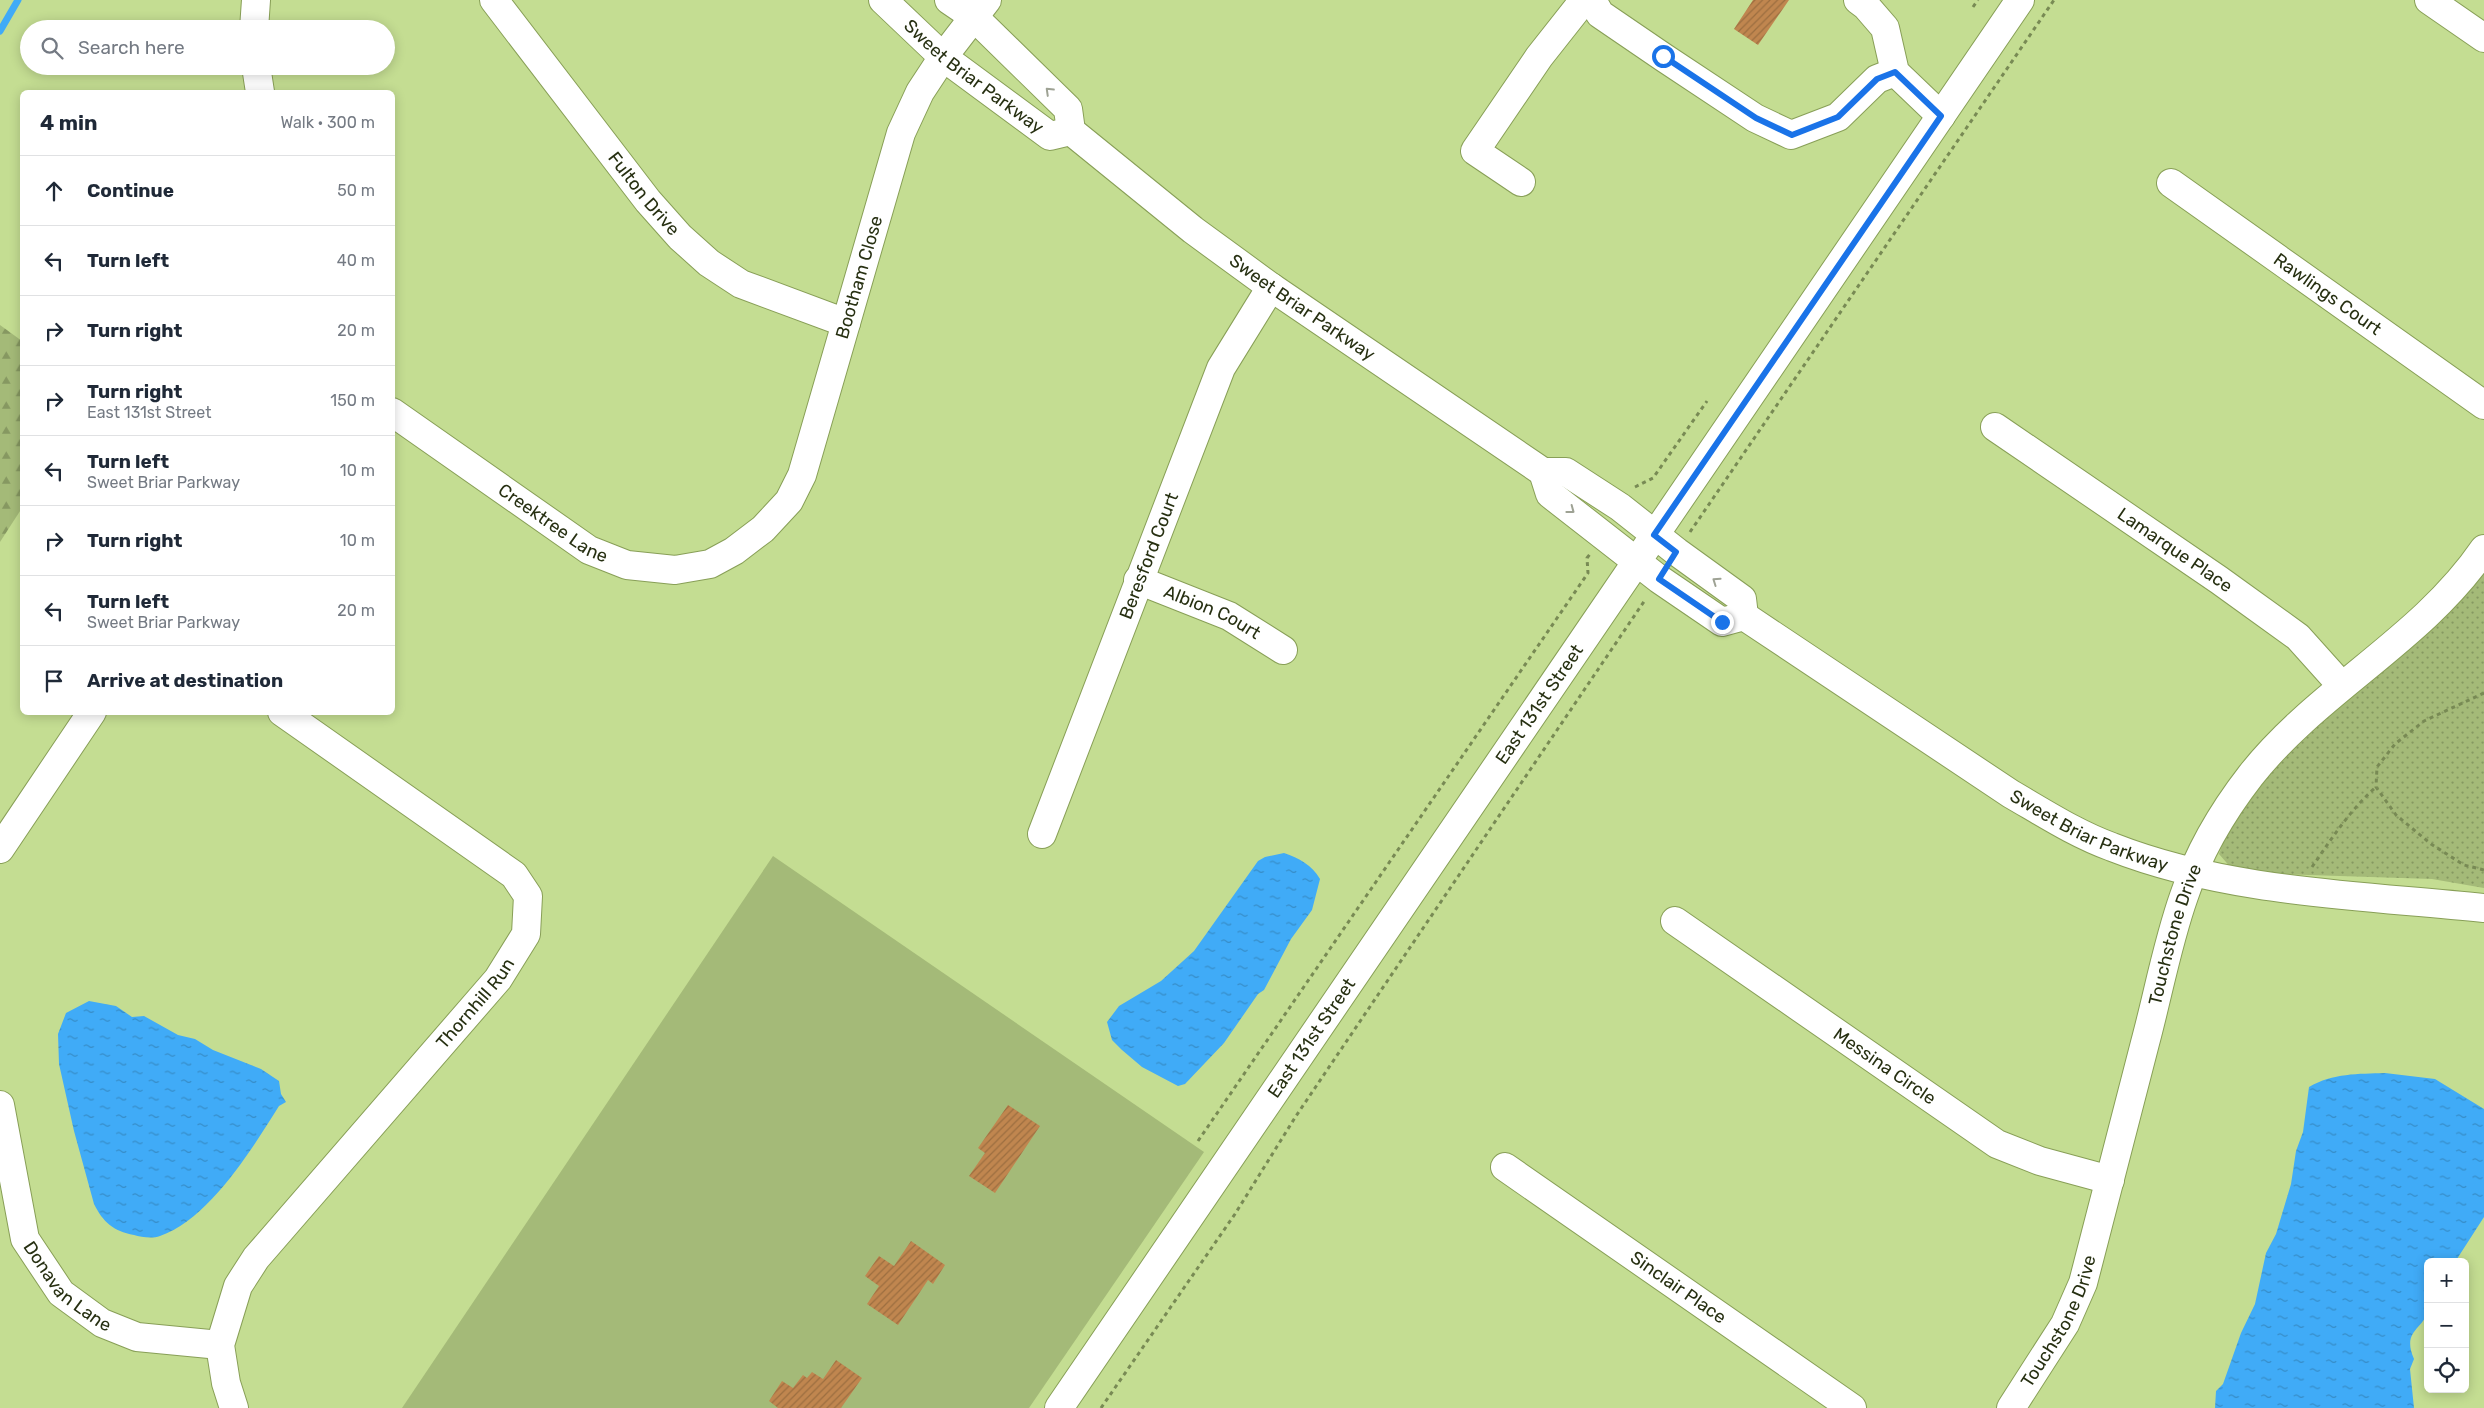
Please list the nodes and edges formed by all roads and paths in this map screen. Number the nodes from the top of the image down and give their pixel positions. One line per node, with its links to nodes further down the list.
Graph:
1 (256, 0): 14 (street)
2 (494, 0): 25 (street, Fulton Drive)
3 (883, 0): 16 (street, Sweet Briar Parkway)
4 (949, 0): 13 (street, Sweet Briar Parkway)
5 (1584, 0): 22 (street)
6 (1592, 0): 17 (street)
7 (1858, 0): 17 (street)
8 (1978, 0): 12 (path)
9 (2020, 0): 20 (street, East 131st Street)
10 (2054, 0): 35 (path)
11 (2429, 0): 15 (street)
12 (1973, 7)
13 (981, 9): 16 (street, Bootham Close); 21 (street, Sweet Briar Parkway, one-way to 13)
14 (255, 20)
15 (2484, 38)
16 (943, 57): 21 (street, Sweet Briar Parkway); 25 (street, Bootham Close)
17 (1895, 72): 20 (street)
18 (257, 75): 19 (street)
19 (260, 90)
20 (1941, 116): 32 (street, East 131st Street)
21 (1071, 131): 24 (street, Sweet Briar Parkway)
22 (1521, 182)
23 (2171, 183): 27 (street, Rawlings Court)
24 (1271, 287): 30 (street, Sweet Briar Parkway); 39 (street, Beresford Court)
25 (846, 323): 34 (street, Bootham Close)
26 (1707, 401): 31 (path)
27 (2484, 405)
28 (395, 414): 34 (street, Creektree Lane)
29 (1995, 427): 42 (street, Lamarque Place)
30 (1543, 472): 32 (street); 37 (street, one-way to 37)
31 (1632, 488)
32 (1654, 535): 35 (street); 37 (street, East 131st Street)
33 (2484, 549): 42 (street, Touchstone Drive)
34 (734, 551)
35 (1676, 552): 40 (street, one-way to 35)
36 (1588, 558): 55 (path)
37 (1637, 561): 38 (street); 60 (street, East 131st Street)
38 (1659, 579): 40 (street); 61 (path)
39 (1138, 580): 41 (street, Albion Court); 47 (street, Beresford Court)
40 (1744, 616): 50 (street, Sweet Briar Parkway)
41 (1283, 650)
42 (2342, 686): 50 (street, Touchstone Drive)
43 (2484, 694): 46 (path)
44 (90, 715): 48 (street)
45 (286, 715): 58 (street, Thornhill Run)
46 (2376, 787): 49 (path); 51 (path)
47 (1042, 834)
48 (0, 849)
49 (2484, 870)
50 (2194, 872): 51 (street, Sweet Briar Parkway); 57 (street, Touchstone Drive)
51 (2294, 888): 52 (street, Sweet Briar Parkway)
52 (2484, 908)
53 (1675, 921): 57 (street, Messina Circle)
54 (0, 1105): 58 (street, Donavan Lane)
55 (1198, 1141)
56 (1505, 1167): 62 (street, Sinclair Place)
57 (2110, 1180): 63 (street, Touchstone Drive)
58 (220, 1345): 59 (street)
59 (234, 1408)
60 (1059, 1408)
61 (1101, 1408)
62 (1852, 1408)
63 (2011, 1408)

